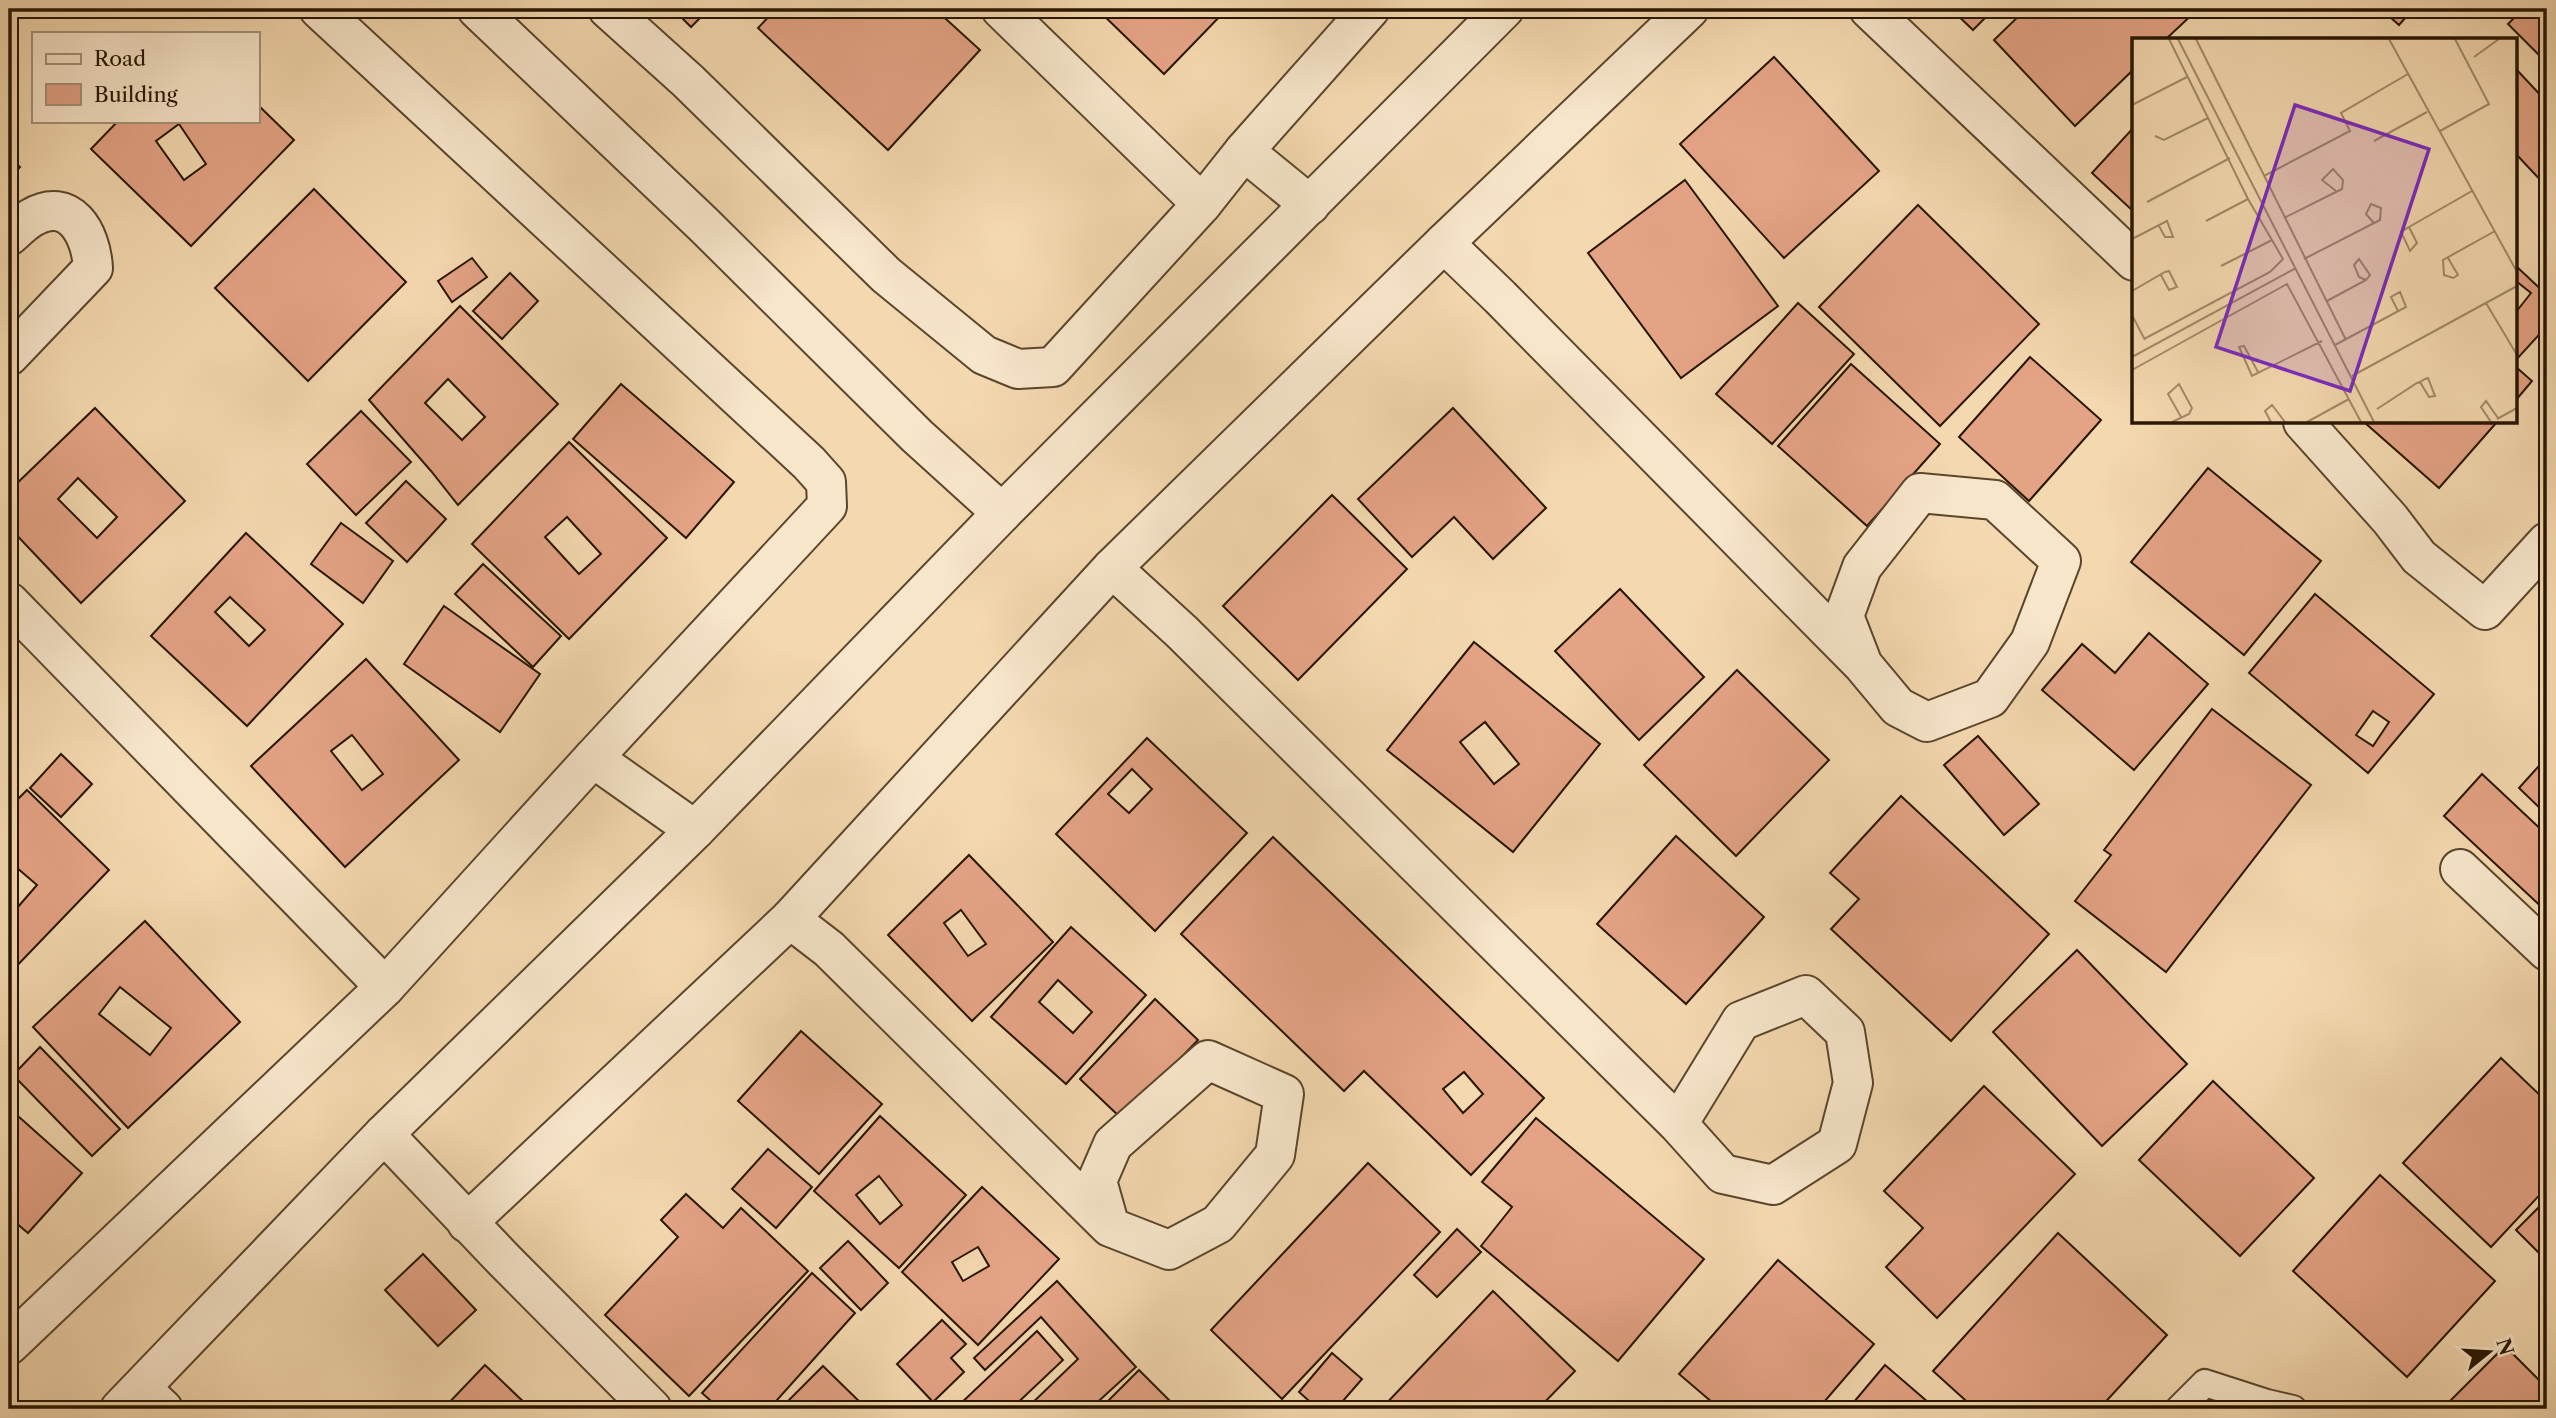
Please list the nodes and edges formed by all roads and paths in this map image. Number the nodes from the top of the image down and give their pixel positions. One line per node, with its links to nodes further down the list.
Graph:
1 (319, 9): 22 (street)
2 (477, 9): 17 (street)
3 (608, 9): 10 (street)
4 (1001, 9): 10 (street)
5 (1370, 9): 9 (street)
6 (1504, 9): 11 (street)
7 (1689, 9): 13 (street)
8 (1869, 9): 14 (street)
9 (1244, 151): 10 (street); 11 (street)
10 (1202, 204)
11 (1310, 205): 17 (street)
12 (9, 236): 15 (street)
13 (1444, 243): 19 (street); 21 (street)
14 (2132, 259)
15 (9, 356)
16 (2305, 424): 18 (street)
17 (1002, 513): 23 (street)
18 (2547, 542)
19 (1112, 568): 25 (street); 28 (street)
20 (9, 603): 27 (street)
21 (1863, 665): 21 (street)
22 (593, 758): 23 (street); 27 (street)
23 (695, 830): 29 (street)
24 (2460, 869): 26 (street)
25 (790, 919): 30 (street); 31 (street)
26 (2547, 951)
27 (385, 987): 32 (street)
28 (1678, 1124): 28 (street)
29 (384, 1135): 30 (street); 33 (street)
30 (467, 1223): 34 (street)
31 (1110, 1227): 31 (street)
32 (9, 1345)
33 (141, 1402)
34 (652, 1409)
35 (2179, 1409): 36 (lane)
36 (2293, 1409)

